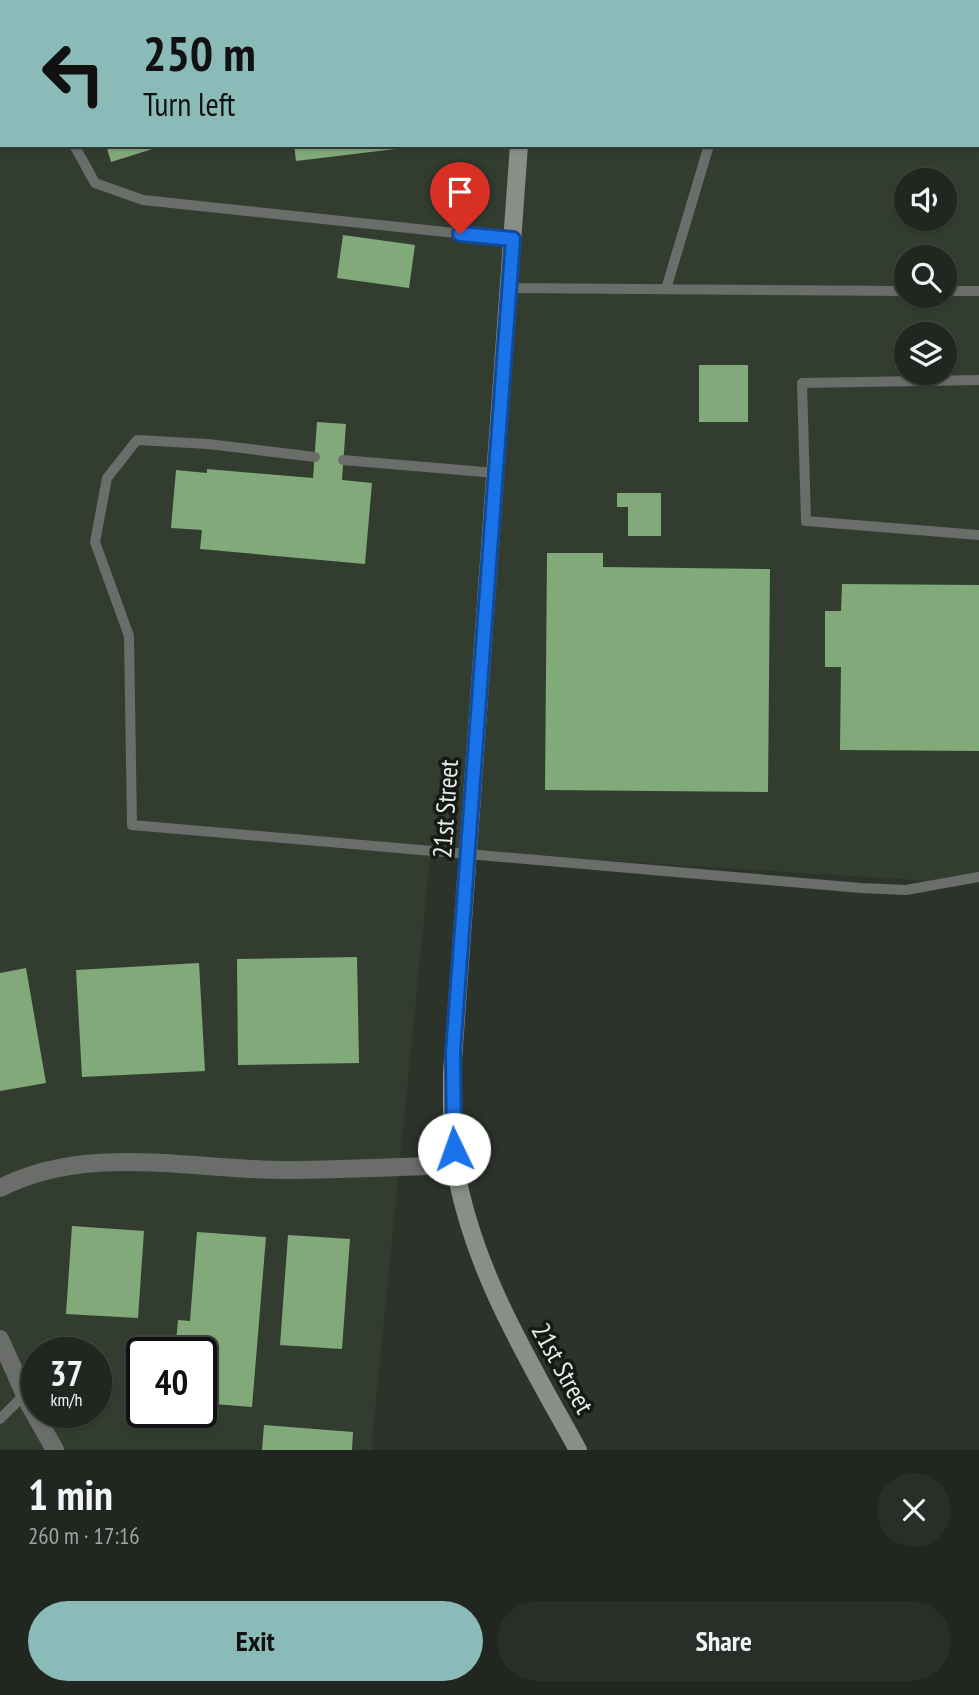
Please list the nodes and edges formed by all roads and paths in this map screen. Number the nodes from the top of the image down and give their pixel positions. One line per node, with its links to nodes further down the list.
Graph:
1 (75, 147): 4 (lane)
2 (519, 147): 4 (street, 21st Street)
3 (708, 147): 6 (lane)
4 (513, 239): 5 (street, 21st Street)
5 (510, 288): 6 (lane); 13 (street, 21st Street)
6 (666, 289): 7 (lane)
7 (894, 291)
8 (957, 291): 9 (lane)
9 (979, 291)
10 (979, 380): 14 (lane)
11 (315, 457): 15 (lane)
12 (343, 460): 13 (lane)
13 (496, 473): 15 (street, 21st Street)
14 (979, 535)
15 (468, 852): 16 (lane); 17 (street, 21st Street)
16 (979, 877)
17 (456, 1165): 18 (street); 25 (street, 21st Street)
18 (0, 1188)
19 (0, 1339): 20 (street)
20 (21, 1385)
21 (21, 1398): 22 (lane)
22 (0, 1419)
23 (43, 1428): 24 (street)
24 (55, 1450)
25 (578, 1450)

